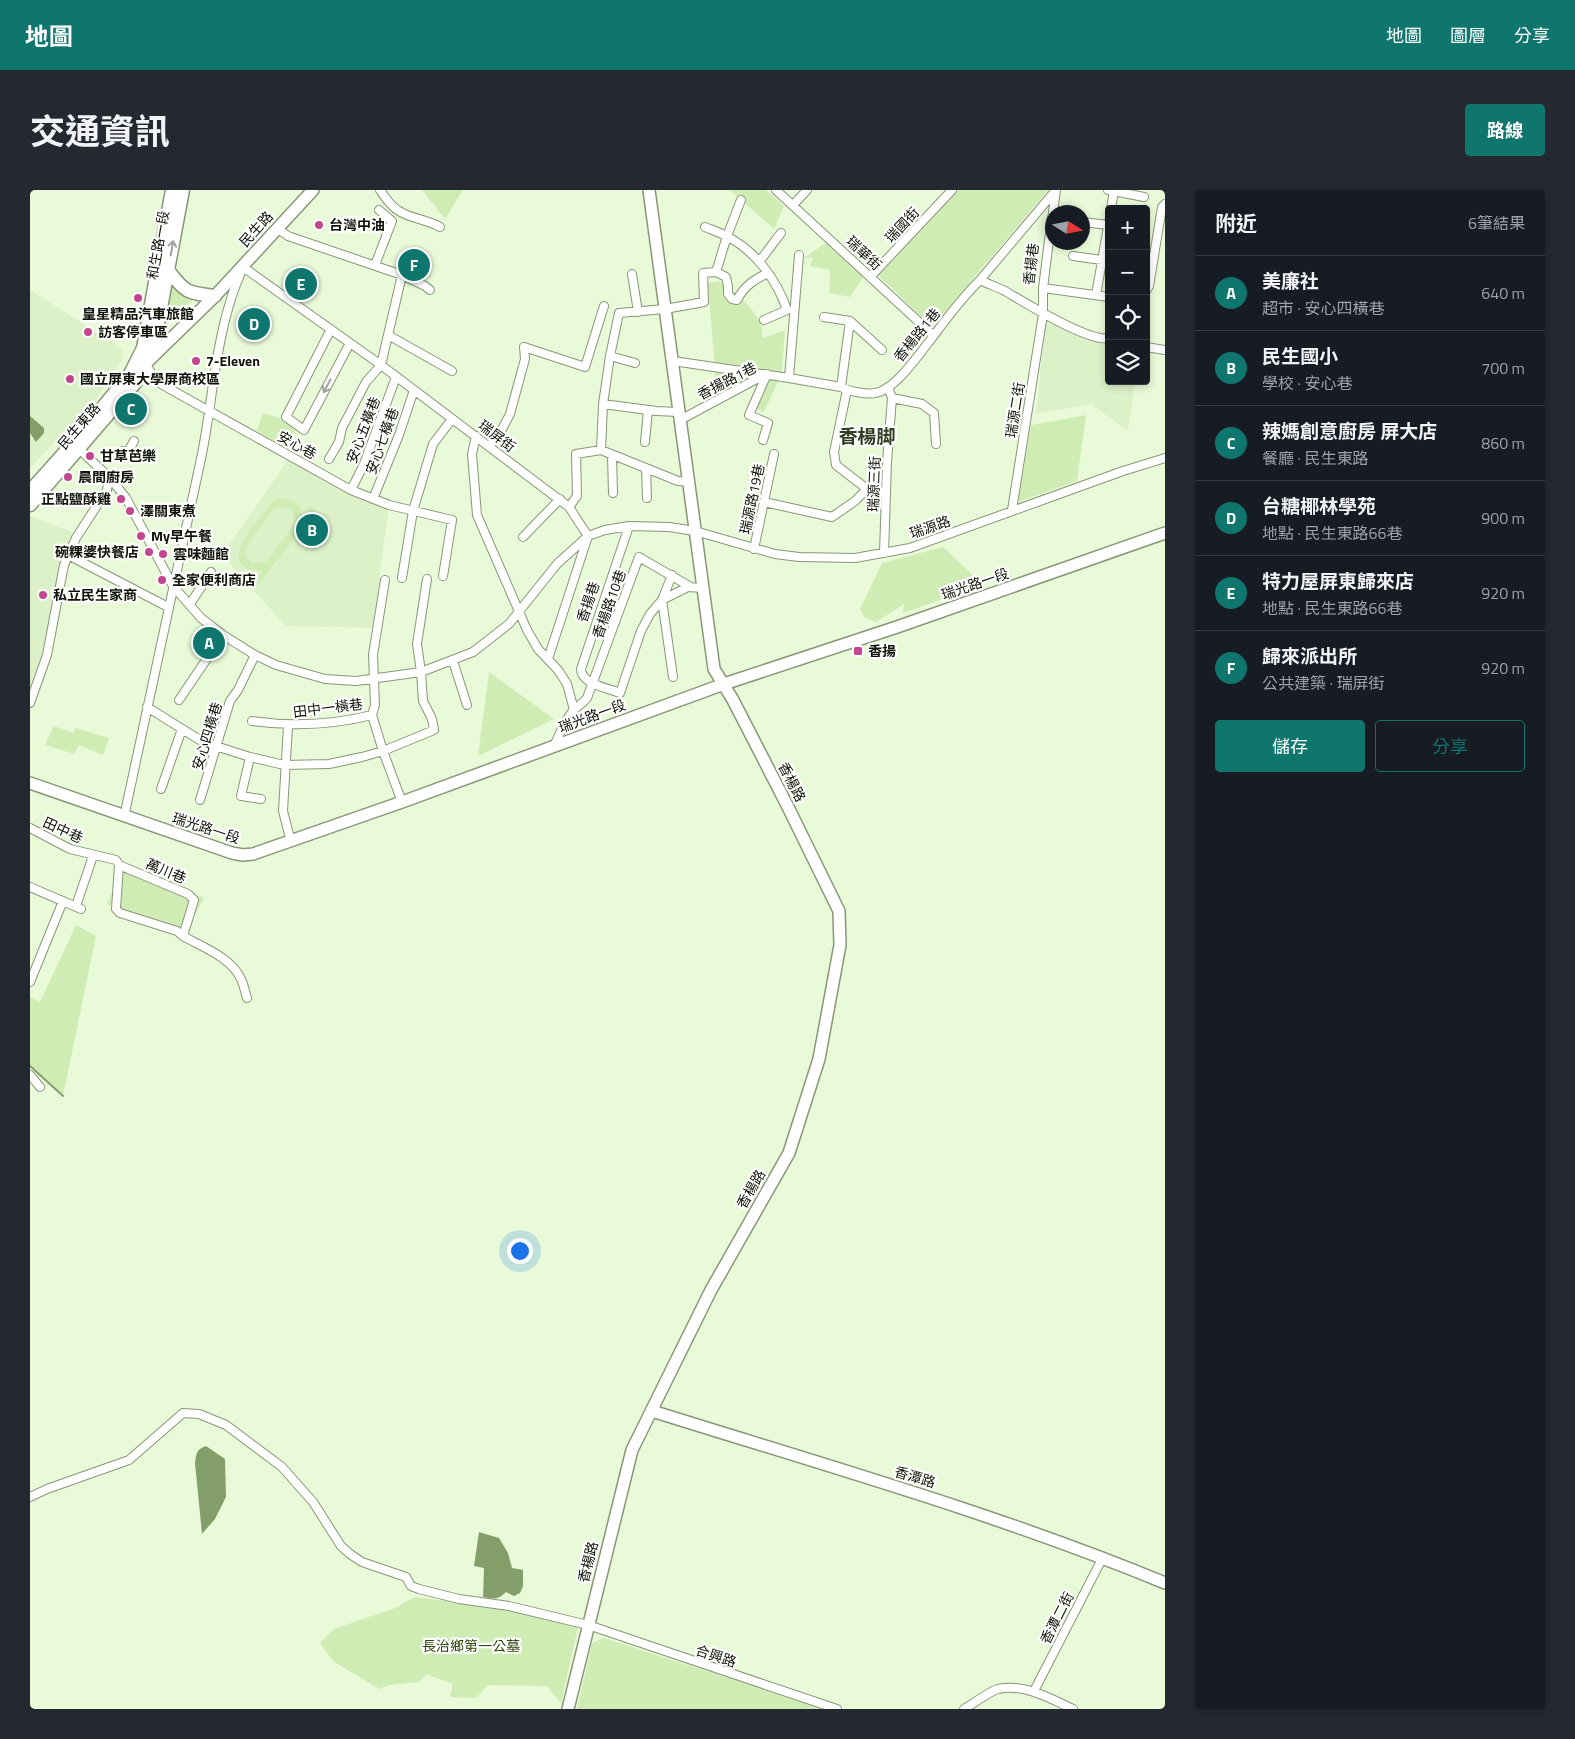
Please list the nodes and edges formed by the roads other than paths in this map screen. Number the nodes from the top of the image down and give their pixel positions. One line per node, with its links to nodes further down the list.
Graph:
1 (172, 190): 66 (main road, 和生路一段)
2 (183, 190): 32 (main road, 和生路一段, one-way to 2)
3 (312, 190): 22 (street, 民生路)
4 (380, 190): 20 (street)
5 (649, 190): 46 (street)
6 (776, 190): 16 (street, 瑞華街)
7 (807, 190): 16 (street)
8 (952, 190): 37 (street, 瑞國街)
9 (1056, 190): 14 (street); 38 (street)
10 (1112, 190): 11 (street); 15 (street)
11 (1144, 197)
12 (740, 200): 24 (street)
13 (1165, 204): 39 (street)
14 (1054, 205)
15 (1111, 205)
16 (794, 206): 37 (street, 瑞華街)
17 (379, 210): 30 (street)
18 (1090, 223): 19 (street)
19 (1105, 224)
20 (440, 227)
21 (704, 227): 24 (street)
22 (278, 229): 30 (street); 31 (street, 民生路)
23 (781, 232): 29 (street)
24 (727, 236): 29 (street); 33 (street)
25 (1048, 250): 40 (street, 香揚巷)
26 (799, 255): 69 (street)
27 (1073, 256): 28 (street)
28 (1105, 260): 42 (street)
29 (759, 262): 34 (street)
30 (375, 266): 36 (street)
31 (243, 267): 43 (street, 民生東路); 52 (street, 瑞屏街); 76 (street)
32 (168, 270): 43 (main road); 63 (main road, 和生路一段)
33 (716, 272): 34 (street); 46 (street)
34 (768, 273): 50 (street)
35 (632, 274): 47 (street)
36 (402, 275): 41 (street); 53 (street)
37 (871, 276): 54 (street, 瑞華街)
38 (980, 280): 48 (street); 54 (street, 香楊路1巷)
39 (1150, 280)
40 (1043, 288): 42 (street); 48 (street, 香揚巷)
41 (430, 290)
42 (1096, 295): 44 (street)
43 (215, 296): 63 (street, 民生東路)
44 (1105, 296)
45 (604, 306): 85 (street)
46 (665, 309): 47 (street); 61 (street)
47 (638, 312): 60 (street)
48 (1042, 314): 55 (street); 106 (street, 瑞源二街)
49 (824, 317): 51 (street)
50 (764, 320)
51 (850, 321): 58 (street); 71 (street)
52 (331, 330): 56 (street, 瑞屏街); 56 (street, one-way to 52)
53 (388, 335): 64 (street); 65 (street)
54 (933, 335): 70 (street, 香楊路1巷)
55 (1105, 339)
56 (350, 343): 64 (street, 瑞屏街)
57 (1150, 348): 59 (street)
58 (882, 350)
59 (1165, 350)
60 (610, 356): 62 (street); 74 (street)
61 (673, 361): 67 (street); 77 (street)
62 (635, 363)
63 (146, 364): 66 (street, 民生東路); 76 (street, 安心巷); 84 (main road, 民生東路)
64 (381, 365): 68 (street, 瑞屏街); 91 (street)
65 (452, 371)
66 (130, 374): 84 (main road, 民生東路)
67 (766, 374): 69 (street); 77 (street, 香揚路1巷); 80 (street, 香揚路1巷)
68 (396, 377): 72 (street, 瑞屏街); 96 (street, 安心五橫巷)
69 (789, 378): 71 (street)
70 (888, 387): 71 (street); 73 (street, 瑞源三街)
71 (844, 389): 95 (street)
72 (414, 390): 78 (street, 瑞屏街); 101 (street, 安心七橫巷)
73 (892, 398): 83 (street); 99 (street, 瑞源三街)
74 (603, 404): 75 (street); 86 (street)
75 (648, 410): 77 (street); 82 (street)
76 (210, 411): 96 (street, 安心巷); 122 (street)
77 (679, 416): 94 (street)
78 (452, 419): 79 (street, 瑞屏街); 107 (street)
79 (476, 436): 85 (street, 瑞屏街); 128 (street)
80 (762, 440)
81 (134, 441): 87 (street)
82 (645, 442)
83 (936, 444)
84 (76, 446): 93 (street); 97 (main road, 民生東路); 104 (main road, 民生東路)
85 (489, 446): 102 (street, 瑞屏街)
86 (601, 450): 89 (street); 105 (street)
87 (123, 451)
88 (774, 454): 103 (street, 瑞源路19巷)
89 (612, 455): 92 (street); 98 (street)
90 (1165, 458): 106 (street, 瑞源路)
91 (329, 459)
92 (646, 468): 94 (street); 100 (street)
93 (109, 477): 115 (street); 122 (street)
94 (690, 482): 109 (street)
95 (867, 489): 99 (street); 103 (street)
96 (351, 490): 101 (street, 安心巷)
97 (30, 491)
98 (613, 493)
99 (886, 495): 114 (street, 瑞源三街)
100 (647, 498)
101 (373, 499): 107 (street, 安心巷)
102 (560, 499): 105 (street, 瑞屏街); 112 (street)
103 (764, 502): 113 (street, 瑞源路19巷)
104 (30, 505)
105 (570, 507): 111 (street, 瑞屏街)
106 (1012, 510): 114 (street, 瑞源路)
107 (412, 511): 118 (street, 安心巷); 119 (street)
108 (629, 526): 109 (street); 111 (street); 136 (street, 香揚巷)
109 (696, 531): 113 (street, 瑞源路); 124 (street)
110 (1165, 533): 137 (street, 瑞光路一段)
111 (588, 536): 128 (street); 131 (street, 香揚巷)
112 (523, 537)
113 (754, 549): 114 (street, 瑞源路)
114 (884, 553)
115 (68, 555): 127 (street); 139 (street)
116 (211, 572): 126 (street)
117 (672, 575): 123 (street, 香楊路10巷); 125 (street); 136 (street, 香楊路10巷)
118 (443, 576)
119 (402, 578)
120 (427, 579): 133 (street)
121 (385, 580): 135 (street)
122 (173, 586): 126 (street); 127 (street)
123 (691, 587): 124 (street, 香楊路10巷); 125 (street, 香楊路10巷)
124 (703, 588): 137 (street)
125 (662, 600): 134 (street); 136 (street)
126 (190, 604): 129 (street)
127 (168, 607): 141 (street)
128 (518, 612): 131 (street); 132 (street)
129 (222, 635): 130 (street); 138 (street)
130 (255, 655): 135 (street); 148 (street, 安心四橫巷)
131 (548, 659): 142 (street)
132 (453, 661): 133 (street); 140 (street)
133 (421, 672): 135 (street); 149 (street)
134 (673, 677)
135 (374, 679): 143 (street, 田中一橫巷)
136 (593, 682): 142 (street, 香楊路10巷)
137 (724, 684): 147 (street, 瑞光路一段); 169 (street, 香楊路)
138 (178, 700)
139 (30, 703)
140 (467, 705)
141 (147, 707): 146 (street); 157 (street)
142 (574, 710): 147 (street, 香楊路10巷)
143 (372, 714): 145 (street, 田中一橫巷); 149 (street, 田中一橫巷)
144 (252, 722): 145 (street, 田中一橫巷)
145 (288, 726): 151 (street, 田中一橫巷)
146 (182, 729): 148 (street); 153 (street, 安心四橫巷)
147 (554, 746): 156 (street, 瑞光路一段)
148 (216, 747): 150 (street); 154 (street, 安心四橫巷)
149 (383, 752): 151 (street); 156 (street, 田中一橫巷)
150 (250, 757): 151 (street); 155 (street)
151 (284, 765): 159 (street, 田中一橫巷)
152 (30, 784): 157 (street, 瑞光路一段)
153 (161, 790)
154 (200, 800)
155 (261, 800)
156 (402, 802): 159 (street, 瑞光路一段)
157 (124, 817): 159 (street, 瑞光路一段)
158 (30, 828): 160 (street, 田中巷)
159 (291, 842)
160 (93, 856): 161 (street, 田中巷); 163 (street)
161 (118, 863): 164 (street); 164 (street, 萬川巷)
162 (30, 887): 163 (street)
163 (64, 901): 165 (street)
164 (182, 936): 166 (street)
165 (30, 982)
166 (247, 998)
167 (30, 1076): 168 (street)
168 (40, 1087)
169 (652, 1412): 171 (street, 香潭路); 173 (street, 香楊路)
170 (30, 1498): 173 (street, 合興路)
171 (1103, 1557): 172 (street, 香潭路); 174 (street, 香潭二街)
172 (1165, 1583)
173 (588, 1624): 175 (street, 香楊路); 176 (street, 合興路)
174 (1034, 1691): 177 (street); 178 (street)
175 (568, 1709)
176 (837, 1709)
177 (964, 1709)
178 (1073, 1709)

